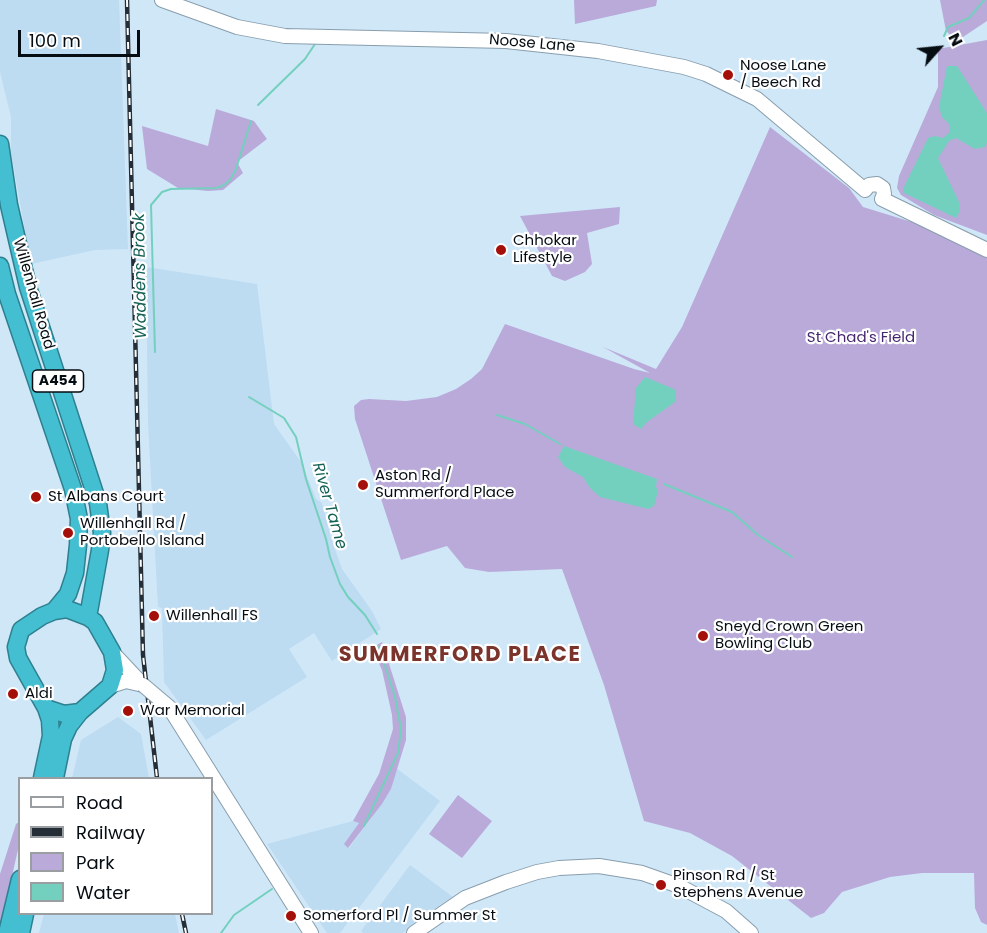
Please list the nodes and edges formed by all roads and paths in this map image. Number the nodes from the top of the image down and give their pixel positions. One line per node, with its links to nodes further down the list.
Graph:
1 (162, 0): 3 (street, Noose Lane)
2 (0, 144): 6 (highway, Willenhall Road / A454)
3 (987, 250)
4 (0, 266): 5 (highway, Willenhall Road / A454)
5 (54, 611): 6 (highway); 10 (highway, A454)
6 (88, 617): 7 (highway)
7 (112, 652): 8 (street); 9 (highway)
8 (143, 685): 9 (street); 14 (street, bridge)
9 (110, 686): 11 (highway)
10 (46, 708): 11 (highway); 12 (highway, A454)
11 (80, 712): 13 (highway)
12 (42, 777)
13 (55, 777)
14 (213, 777)
15 (213, 777): 20 (street, bridge)
16 (18, 887): 18 (highway)
17 (25, 915): 19 (highway)
18 (7, 933)
19 (21, 933)
20 (311, 933)
21 (414, 933): 22 (street)
22 (751, 933)

